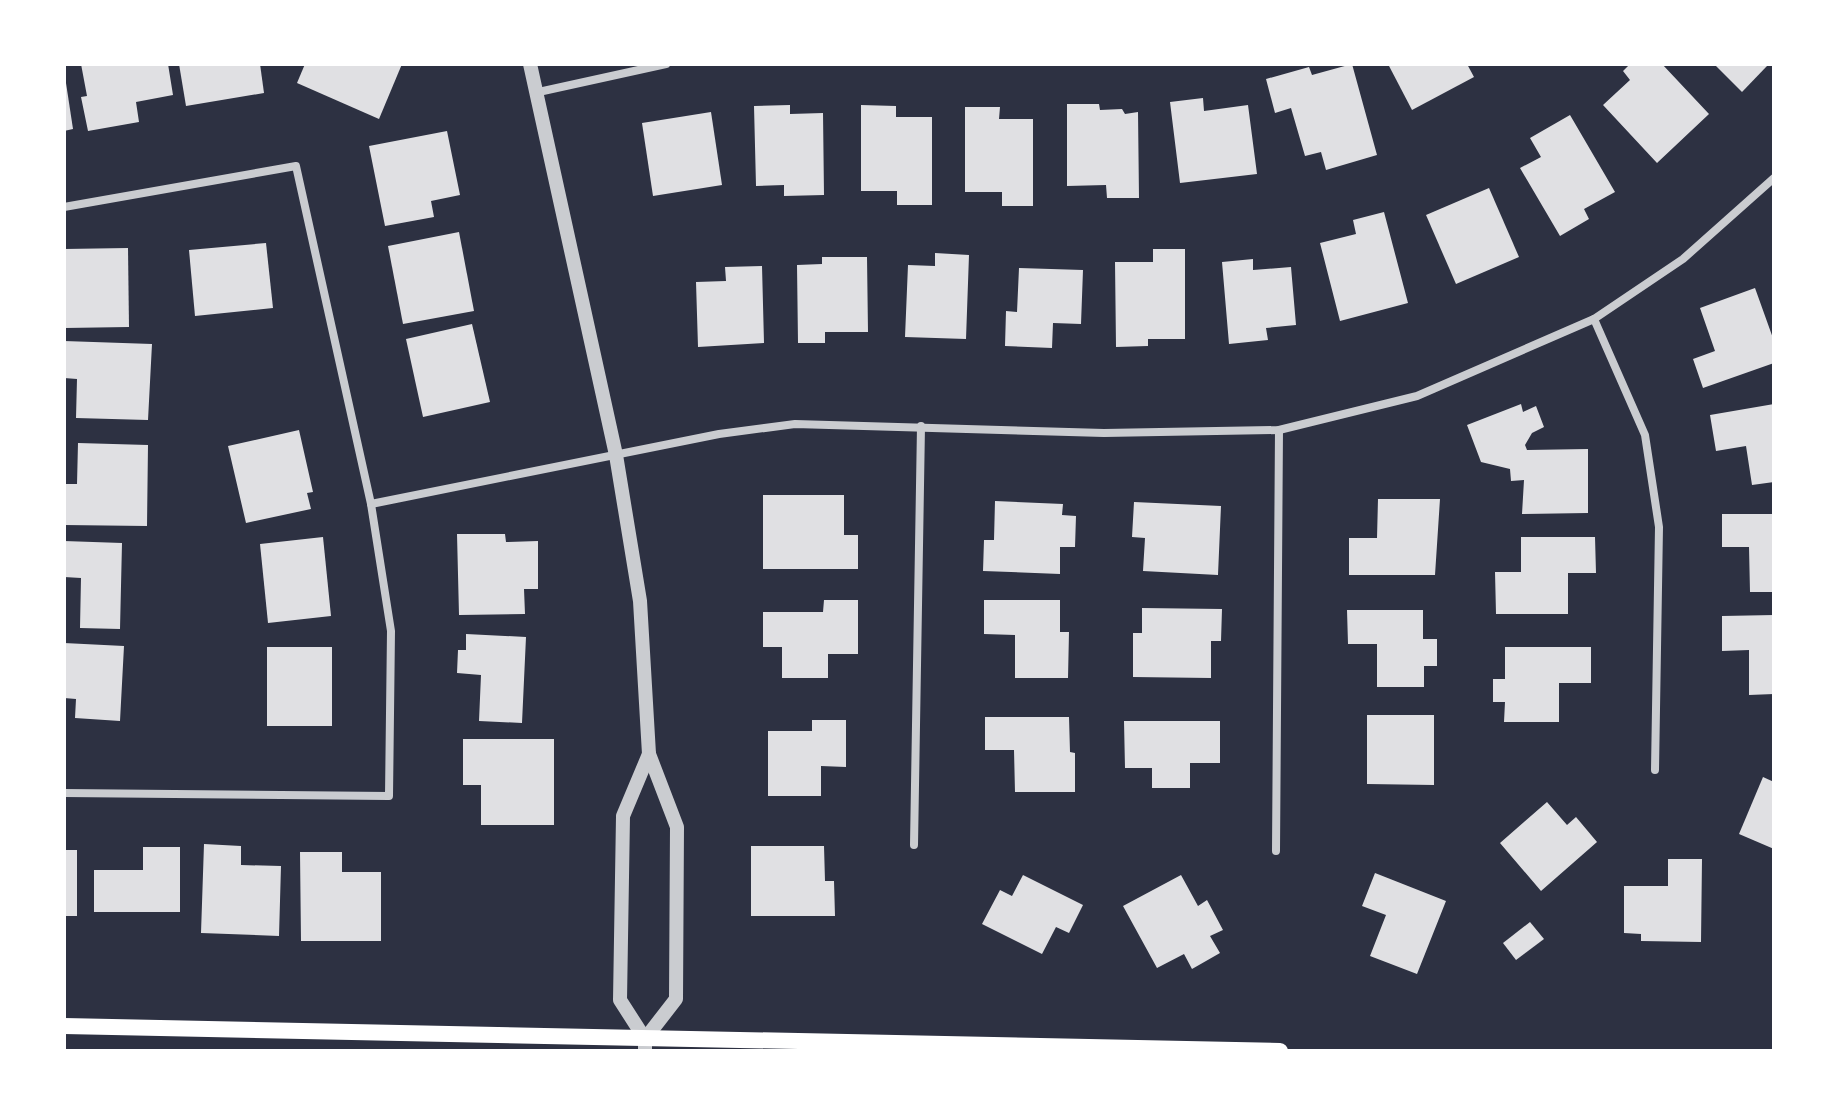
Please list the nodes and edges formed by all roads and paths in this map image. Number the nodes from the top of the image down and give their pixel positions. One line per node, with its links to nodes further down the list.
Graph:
1 (530, 64): 3 (street)
2 (666, 64): 3 (street)
3 (534, 93): 9 (street)
4 (1774, 178): 6 (street)
5 (64, 207): 10 (street)
6 (1594, 319): 8 (street); 12 (street)
7 (921, 426): 8 (street); 9 (street); 14 (street)
8 (1279, 430): 15 (street)
9 (616, 455): 10 (street); 11 (street)
10 (371, 504): 13 (street)
11 (649, 754): 17 (street); 17 (street)
12 (1655, 770)
13 (64, 793)
14 (914, 845)
15 (1276, 851)
16 (64, 1026): 17 (main road)
17 (645, 1045): 18 (main road)
18 (1280, 1051)

